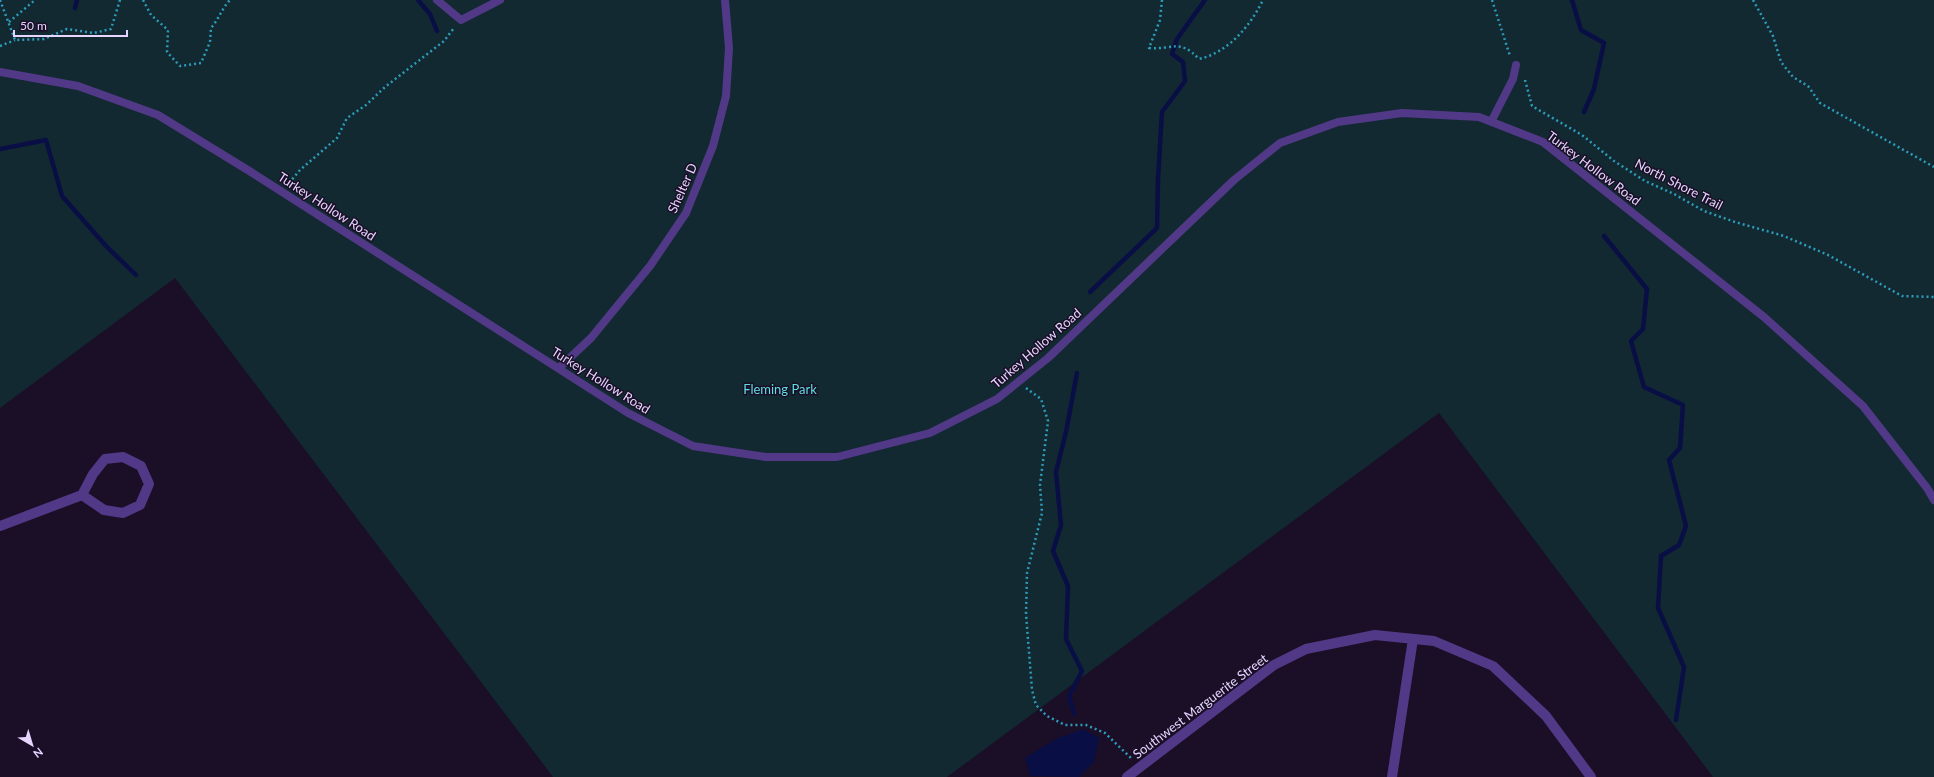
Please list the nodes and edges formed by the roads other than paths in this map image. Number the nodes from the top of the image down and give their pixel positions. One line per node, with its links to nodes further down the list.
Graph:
1 (437, 0): 2 (lane)
2 (500, 0)
3 (725, 0): 7 (lane, Shelter D)
4 (1516, 66): 6 (lane)
5 (0, 72): 7 (lane, Turkey Hollow Road)
6 (1492, 120): 7 (lane, Turkey Hollow Road); 9 (lane, Turkey Hollow Road)
7 (559, 368)
8 (82, 495): 8 (street); 10 (street)
9 (1934, 500)
10 (0, 526)
11 (1413, 639): 12 (street, Southwest Marguerite Street); 13 (street); 14 (street, Southwest Marguerite Street)
12 (1127, 777)
13 (1392, 777)
14 (1591, 777)

